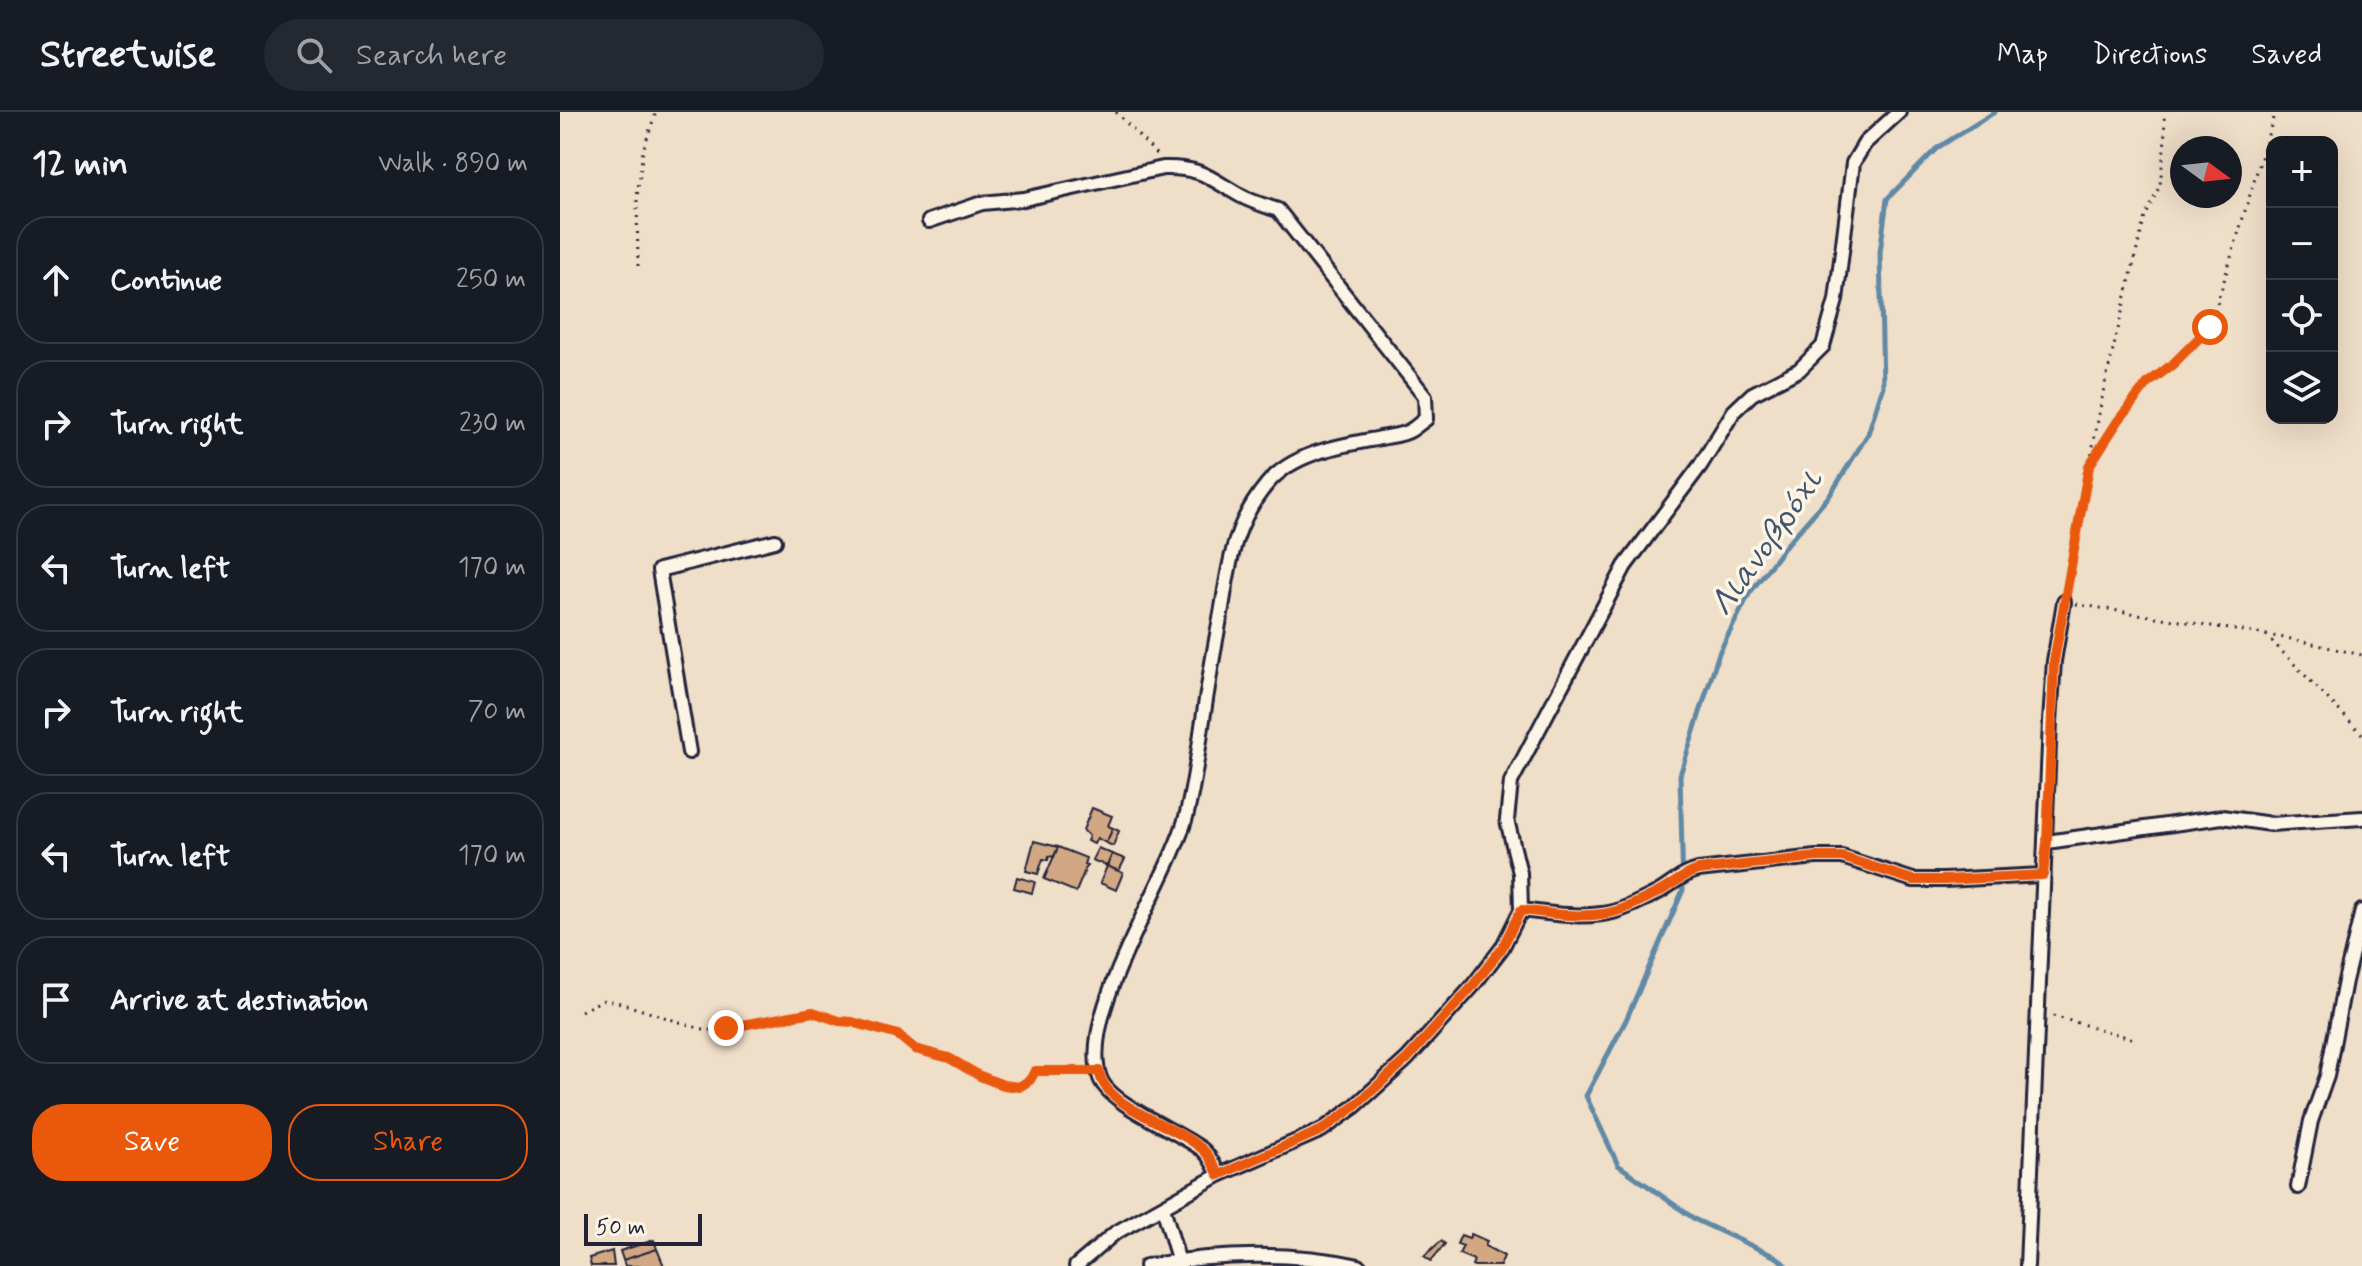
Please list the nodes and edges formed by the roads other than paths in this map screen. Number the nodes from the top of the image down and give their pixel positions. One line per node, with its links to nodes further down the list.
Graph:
1 (1899, 112): 9 (street)
2 (929, 221): 11 (street)
3 (775, 541): 5 (street)
4 (2064, 602): 7 (street)
5 (689, 752)
6 (2362, 818): 7 (street)
7 (2047, 842): 8 (street)
8 (2043, 875): 9 (street); 18 (street)
9 (1521, 910): 11 (street)
10 (2362, 911): 12 (street)
11 (1219, 1175): 13 (street)
12 (2298, 1187)
13 (1163, 1207): 14 (street); 15 (street)
14 (1179, 1263): 16 (street); 17 (street)
15 (1076, 1266)
16 (1146, 1266)
17 (1359, 1266)
18 (2027, 1266)

